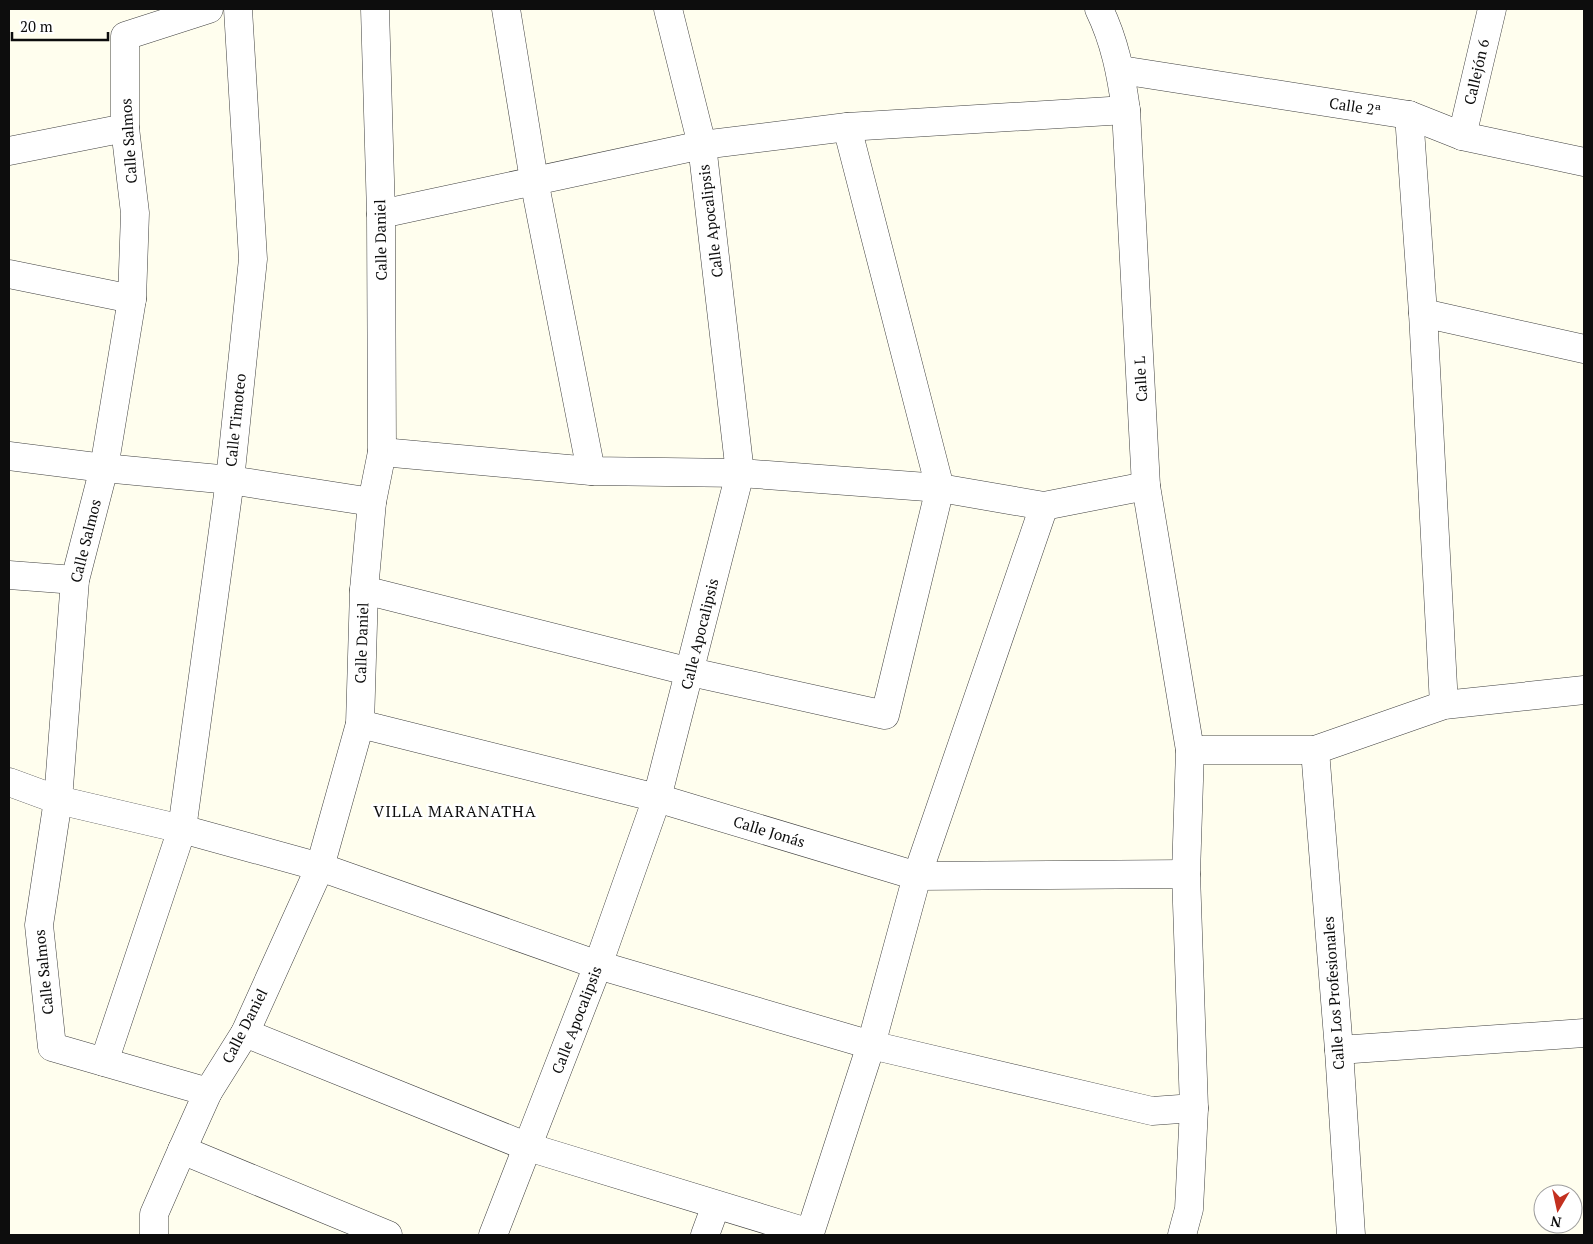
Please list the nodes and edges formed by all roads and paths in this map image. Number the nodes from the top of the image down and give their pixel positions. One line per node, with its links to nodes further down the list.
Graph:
1 (209, 9): 12 (street, Calle Salmos)
2 (238, 9): 28 (street, Calle Timoteo)
3 (375, 9): 18 (street, Calle Daniel)
4 (506, 9): 17 (street)
5 (668, 9): 14 (street, Calle Apocalipsis)
6 (1100, 9): 8 (street, Calle L)
7 (1492, 9): 13 (street, Callejón 6)
8 (1121, 70): 9 (street, Calle L); 10 (street, Calle 2ª)
9 (1126, 110): 11 (street); 29 (street, Calle L)
10 (1409, 116): 13 (street, Calle 2ª); 21 (street)
11 (847, 127): 14 (street); 30 (street)
12 (125, 128): 15 (street); 20 (street, Calle Salmos)
13 (1462, 136): 16 (street, Calle 2ª)
14 (702, 144): 17 (street); 27 (street, Calle Apocalipsis)
15 (9, 150)
16 (1584, 162)
17 (534, 180): 18 (street); 26 (street)
18 (381, 214): 23 (street, Calle Daniel)
19 (9, 274): 20 (street)
20 (132, 299): 25 (street, Calle Salmos)
21 (1423, 313): 22 (street); 38 (street)
22 (1584, 349)
23 (382, 452): 26 (street); 31 (street, Calle Daniel)
24 (9, 456): 25 (street)
25 (104, 468): 28 (street); 34 (street, Calle Salmos)
26 (591, 471): 27 (street)
27 (740, 473): 30 (street); 36 (street, Calle Apocalipsis)
28 (230, 480): 31 (street); 45 (street, Calle Timoteo)
29 (1146, 486): 32 (street); 40 (street, Calle L)
30 (940, 488): 32 (street); 36 (street)
31 (372, 502): 35 (street, Calle Daniel)
32 (1044, 506): 48 (street)
33 (9, 575): 34 (street)
34 (75, 580): 44 (street, Calle Salmos)
35 (364, 590): 36 (street); 39 (street, Calle Daniel)
36 (691, 672): 43 (street, Calle Apocalipsis)
37 (1584, 690): 38 (street)
38 (1444, 705): 41 (street)
39 (360, 724): 43 (street, Calle Jonás); 46 (street, Calle Daniel)
40 (1190, 750): 41 (street); 47 (street, Calle L)
41 (1314, 750): 53 (street, Calle Los Profesionales)
42 (9, 782): 44 (street)
43 (657, 798): 48 (street, Calle Jonás); 49 (street, Calle Apocalipsis)
44 (58, 800): 45 (street); 54 (street, Calle Salmos)
45 (182, 830): 46 (street); 54 (street, Calle Timoteo)
46 (320, 867): 49 (street); 50 (street, Calle Daniel)
47 (1186, 874): 48 (street, Calle Jonás); 56 (street, Calle L)
48 (917, 876): 52 (street)
49 (598, 965): 52 (street); 57 (street, Calle Apocalipsis)
50 (245, 1033): 55 (street, Calle Daniel); 57 (street)
51 (1584, 1033): 53 (street)
52 (871, 1045): 56 (street); 59 (street)
53 (1339, 1050): 65 (street, Calle Los Profesionales)
54 (104, 1062): 55 (street)
55 (208, 1092): 58 (street, Calle Daniel)
56 (1194, 1108): 64 (street, Calle L)
57 (528, 1147): 59 (street); 62 (street, Calle Apocalipsis)
58 (182, 1150): 60 (street, Calle Daniel); 61 (street)
59 (716, 1205): 63 (street)
60 (157, 1235)
61 (388, 1235)
62 (492, 1235)
63 (705, 1235)
64 (1182, 1235)
65 (1351, 1235)

